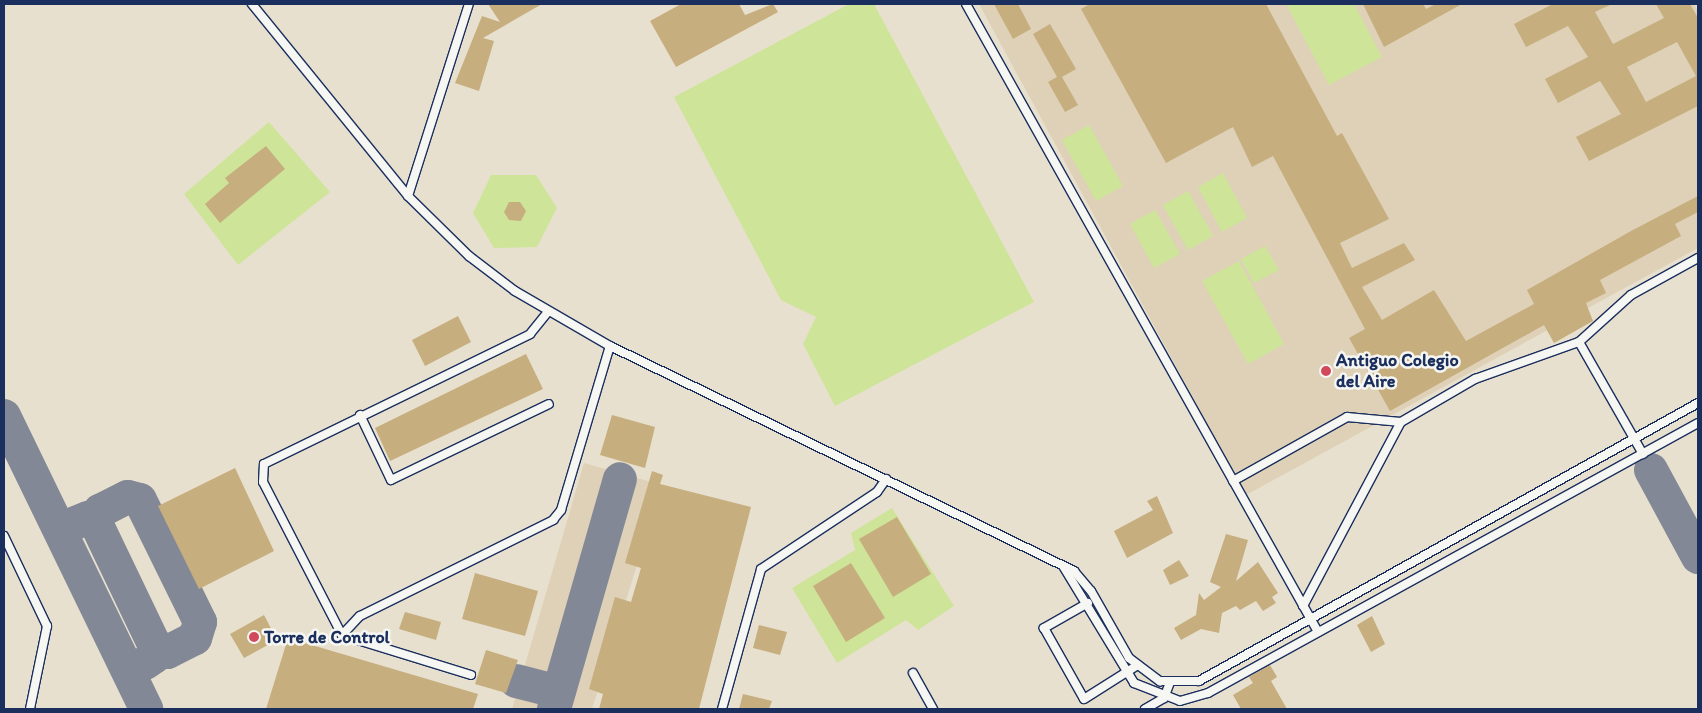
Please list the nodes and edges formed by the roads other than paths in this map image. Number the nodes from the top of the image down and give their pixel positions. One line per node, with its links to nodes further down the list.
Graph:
1 (252, 4): 4 (lane)
2 (469, 4): 4 (lane)
3 (966, 4): 17 (lane)
4 (408, 196): 6 (lane)
5 (1698, 258): 7 (lane)
6 (547, 312): 8 (lane); 11 (lane)
7 (1579, 342): 12 (lane); 14 (lane)
8 (610, 346): 16 (lane); 25 (lane)
9 (1698, 403): 14 (lane)
10 (549, 404): 11 (lane)
11 (360, 415): 25 (lane)
12 (1401, 422): 17 (lane); 22 (lane)
13 (1698, 423): 15 (lane)
14 (1633, 439): 15 (lane); 23 (lane)
15 (1643, 454): 24 (lane)
16 (886, 479): 19 (lane); 33 (lane)
17 (1233, 481): 22 (lane)
18 (4, 536): 32 (lane)
19 (1062, 564): 20 (lane); 21 (lane)
20 (1096, 599): 21 (lane); 26 (lane)
21 (1085, 604): 29 (lane); 29 (lane)
22 (1303, 606): 23 (lane)
23 (1310, 619): 24 (lane); 30 (lane)
24 (1318, 632): 31 (lane)
25 (342, 635): 28 (lane)
26 (1136, 666): 29 (lane); 30 (lane)
27 (913, 673): 34 (lane)
28 (470, 675)
29 (1127, 676): 31 (lane)
30 (1170, 682): 31 (lane)
31 (1164, 698): 35 (lane)
32 (30, 709)
33 (722, 709)
34 (933, 709)
35 (1146, 709)

